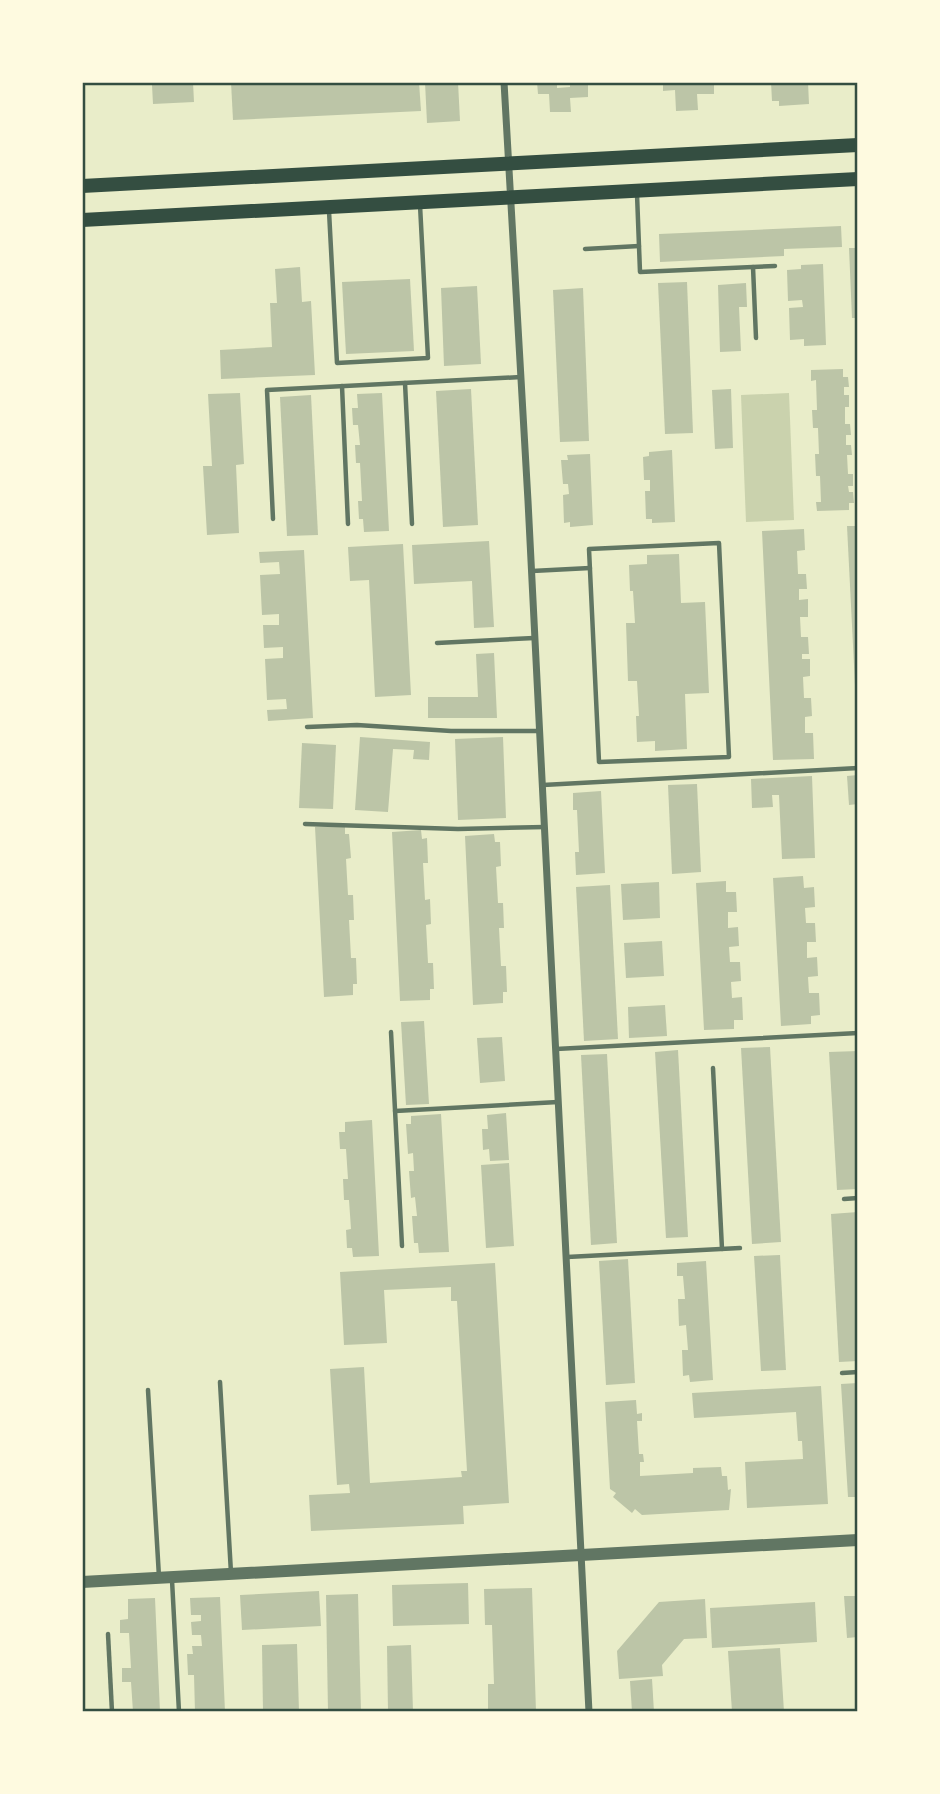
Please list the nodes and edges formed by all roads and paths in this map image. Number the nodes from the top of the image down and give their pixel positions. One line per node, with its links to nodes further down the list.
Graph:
1 (504, 82): 3 (street)
2 (858, 145): 3 (main road)
3 (508, 163): 5 (main road); 7 (street)
4 (858, 179): 6 (main road)
5 (82, 186)
6 (637, 190): 7 (main road); 11 (lane)
7 (510, 197): 8 (main road); 16 (street)
8 (420, 202): 9 (main road); 9 (lane)
9 (329, 207): 10 (main road)
10 (82, 220)
11 (639, 246): 12 (lane); 14 (lane)
12 (585, 249)
13 (775, 266): 14 (lane)
14 (753, 267): 15 (lane)
15 (756, 338)
16 (521, 377): 17 (lane); 23 (street)
17 (405, 383): 18 (lane); 21 (lane)
18 (342, 386): 19 (lane); 20 (lane)
19 (273, 519)
20 (348, 524)
21 (412, 524)
22 (590, 568): 22 (lane); 23 (lane)
23 (532, 571): 24 (street)
24 (535, 638): 25 (lane); 27 (street)
25 (437, 643)
26 (307, 727): 27 (lane)
27 (540, 732): 29 (street)
28 (858, 768): 29 (lane)
29 (543, 785): 31 (street)
30 (305, 824): 31 (lane)
31 (545, 827): 34 (street)
32 (391, 1032): 37 (lane)
33 (858, 1033): 34 (lane)
34 (556, 1049): 36 (street)
35 (713, 1068): 42 (lane)
36 (559, 1102): 37 (lane); 43 (street)
37 (395, 1111): 40 (lane)
38 (858, 1198): 39 (lane)
39 (844, 1199)
40 (402, 1246)
41 (740, 1248): 42 (lane)
42 (722, 1250): 43 (lane)
43 (567, 1257): 49 (street)
44 (858, 1372): 45 (lane)
45 (842, 1373)
46 (220, 1382): 50 (lane)
47 (148, 1390): 51 (lane)
48 (858, 1540): 49 (street)
49 (581, 1555): 50 (street); 56 (street)
50 (231, 1574): 51 (street)
51 (166, 1577): 52 (street); 55 (lane)
52 (82, 1582)
53 (108, 1634): 54 (lane)
54 (112, 1712)
55 (179, 1712)
56 (589, 1712)

